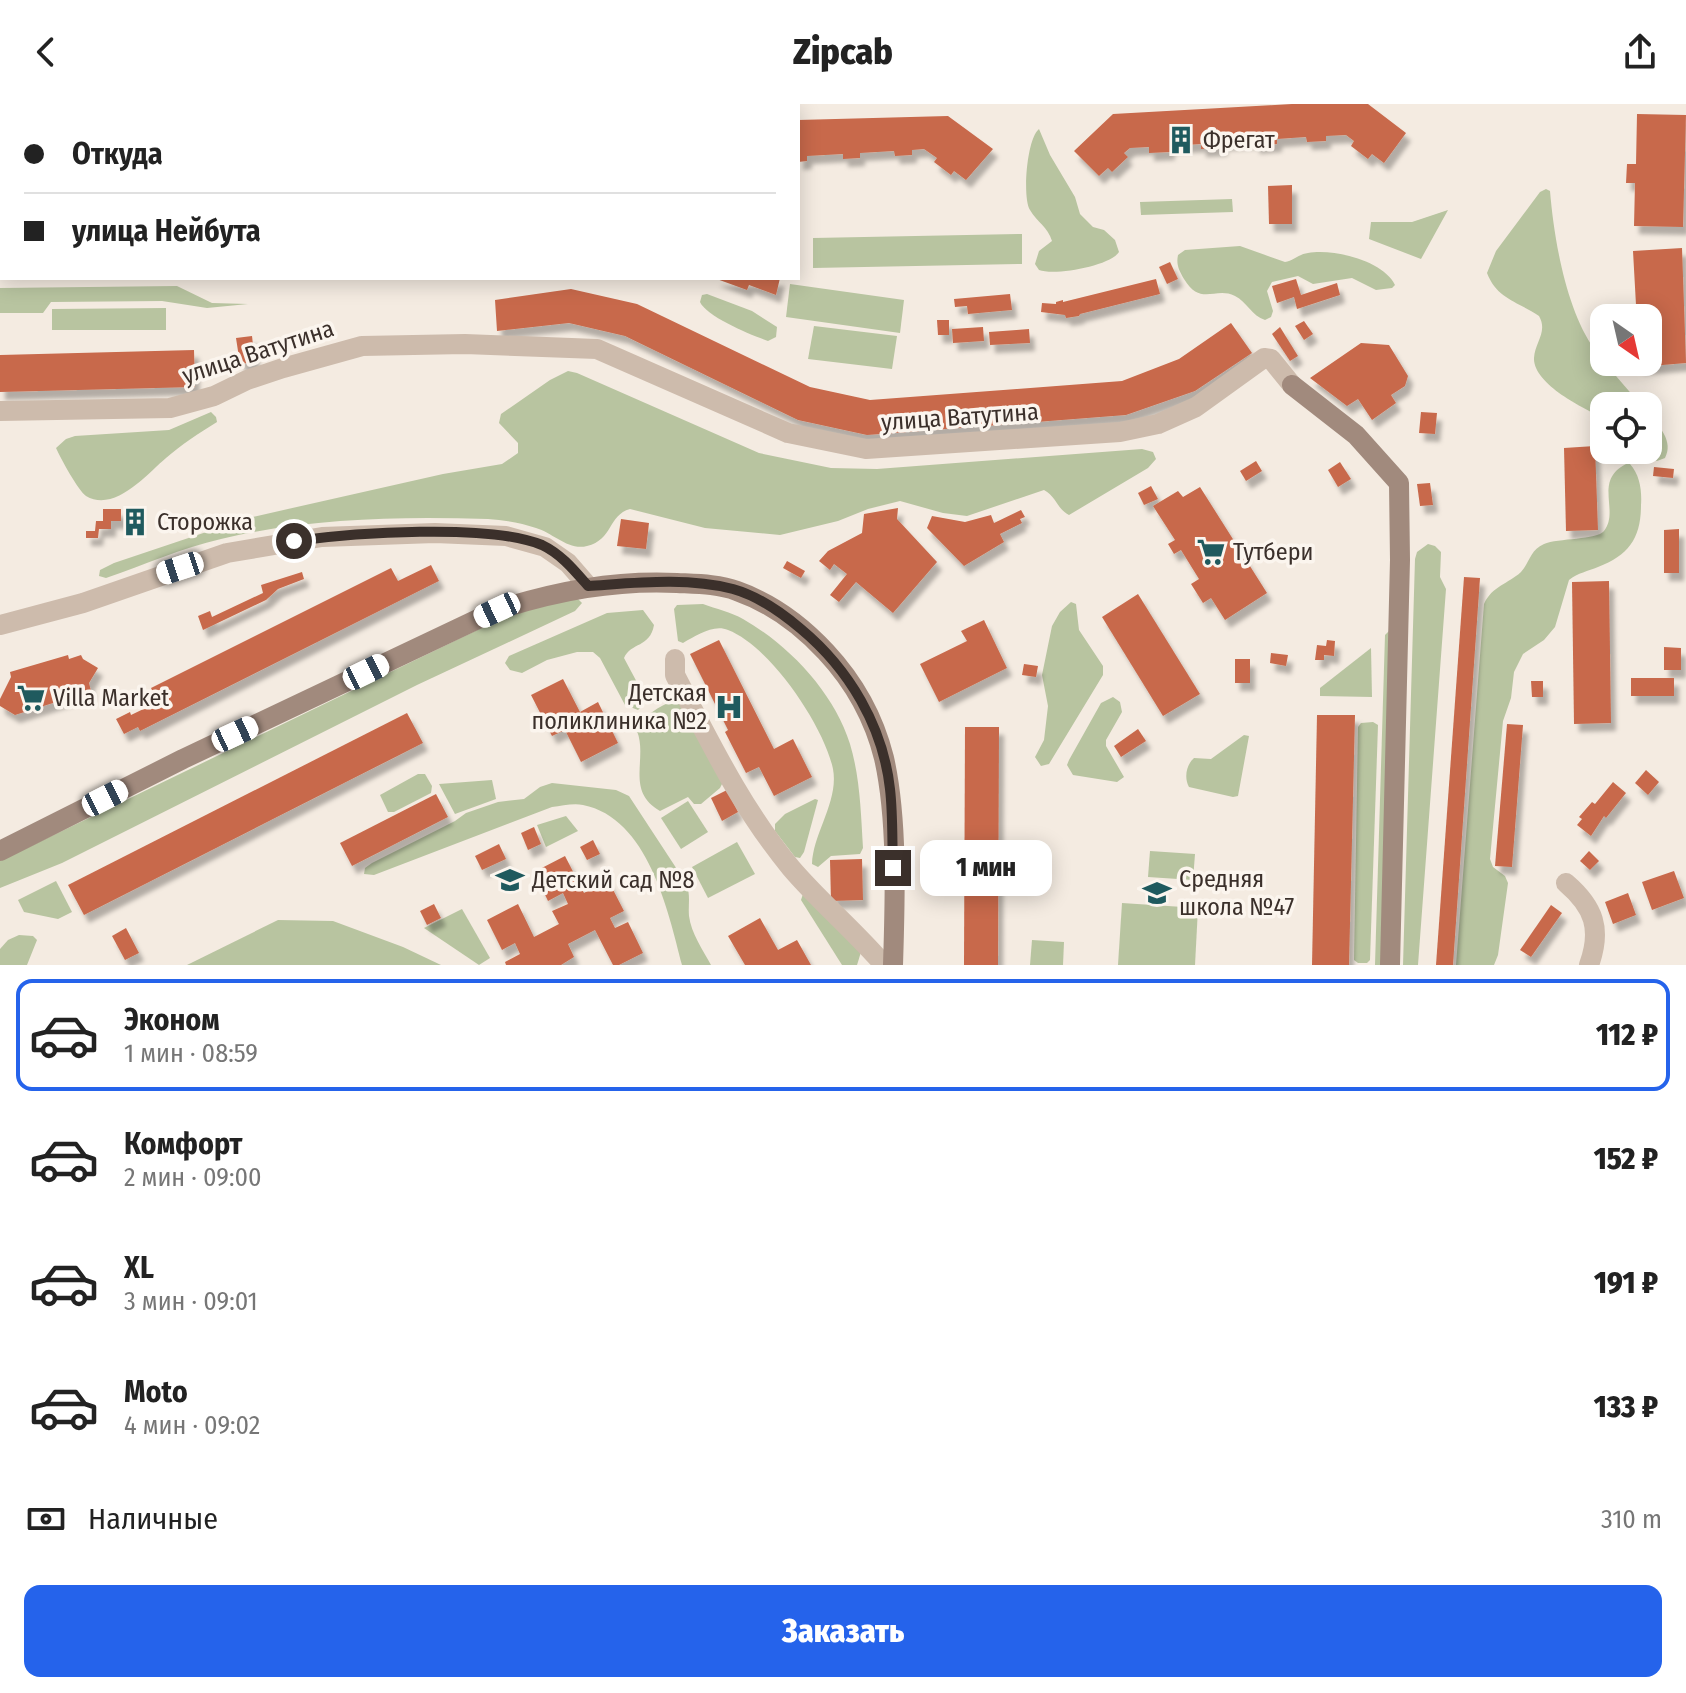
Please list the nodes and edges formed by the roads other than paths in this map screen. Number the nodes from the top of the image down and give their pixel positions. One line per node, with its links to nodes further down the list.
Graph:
1 (0, 411): 9 (street, улица Ватутина)
2 (588, 586): 3 (street); 5 (street); 8 (street)
3 (0, 625)
4 (675, 659): 7 (street)
5 (0, 851)
6 (1566, 883): 10 (street)
7 (884, 965)
8 (893, 965)
9 (1390, 965)
10 (1589, 965)

